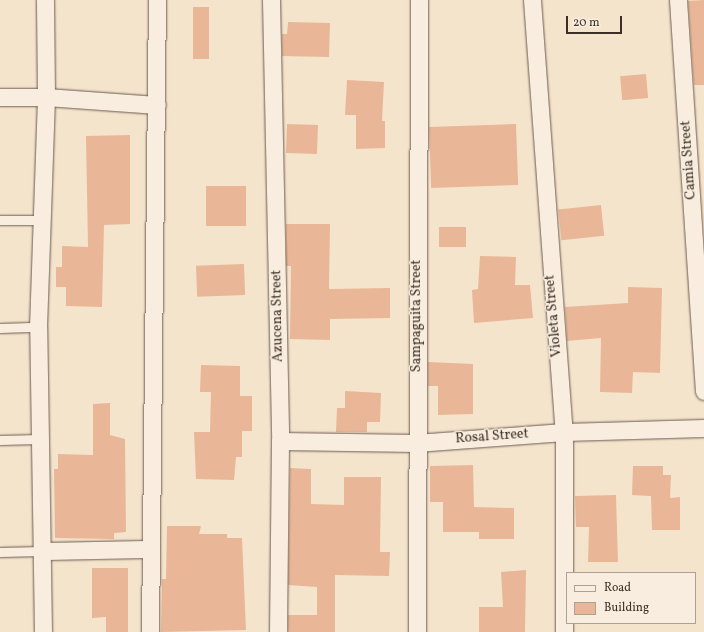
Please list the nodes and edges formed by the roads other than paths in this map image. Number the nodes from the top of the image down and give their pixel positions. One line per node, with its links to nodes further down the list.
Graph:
1 (45, 0): 8 (street)
2 (156, 0): 9 (street)
3 (271, 0): 19 (street, Azucena Street)
4 (419, 0): 20 (street, Sampaguita Street)
5 (532, 0): 16 (street, Violeta Street)
6 (678, 0): 14 (street, Camia Street)
7 (0, 97): 8 (street)
8 (46, 97): 9 (street); 11 (street)
9 (157, 105): 21 (street)
10 (0, 220): 11 (lane)
11 (41, 220): 12 (street)
12 (38, 327): 13 (lane); 17 (street)
13 (0, 328)
14 (704, 391)
15 (704, 428): 16 (street, Rosal Street)
16 (564, 432): 20 (street, Rosal Street); 28 (street, Violeta Street)
17 (40, 439): 18 (lane); 22 (street)
18 (0, 440)
19 (280, 441): 20 (street, Rosal Street); 26 (street, Azucena Street)
20 (416, 443): 27 (street, Sampaguita Street)
21 (149, 549): 22 (street); 25 (street)
22 (42, 551): 23 (lane); 24 (street)
23 (0, 552)
24 (43, 632)
25 (150, 632)
26 (278, 632)
27 (417, 632)
28 (564, 632)

